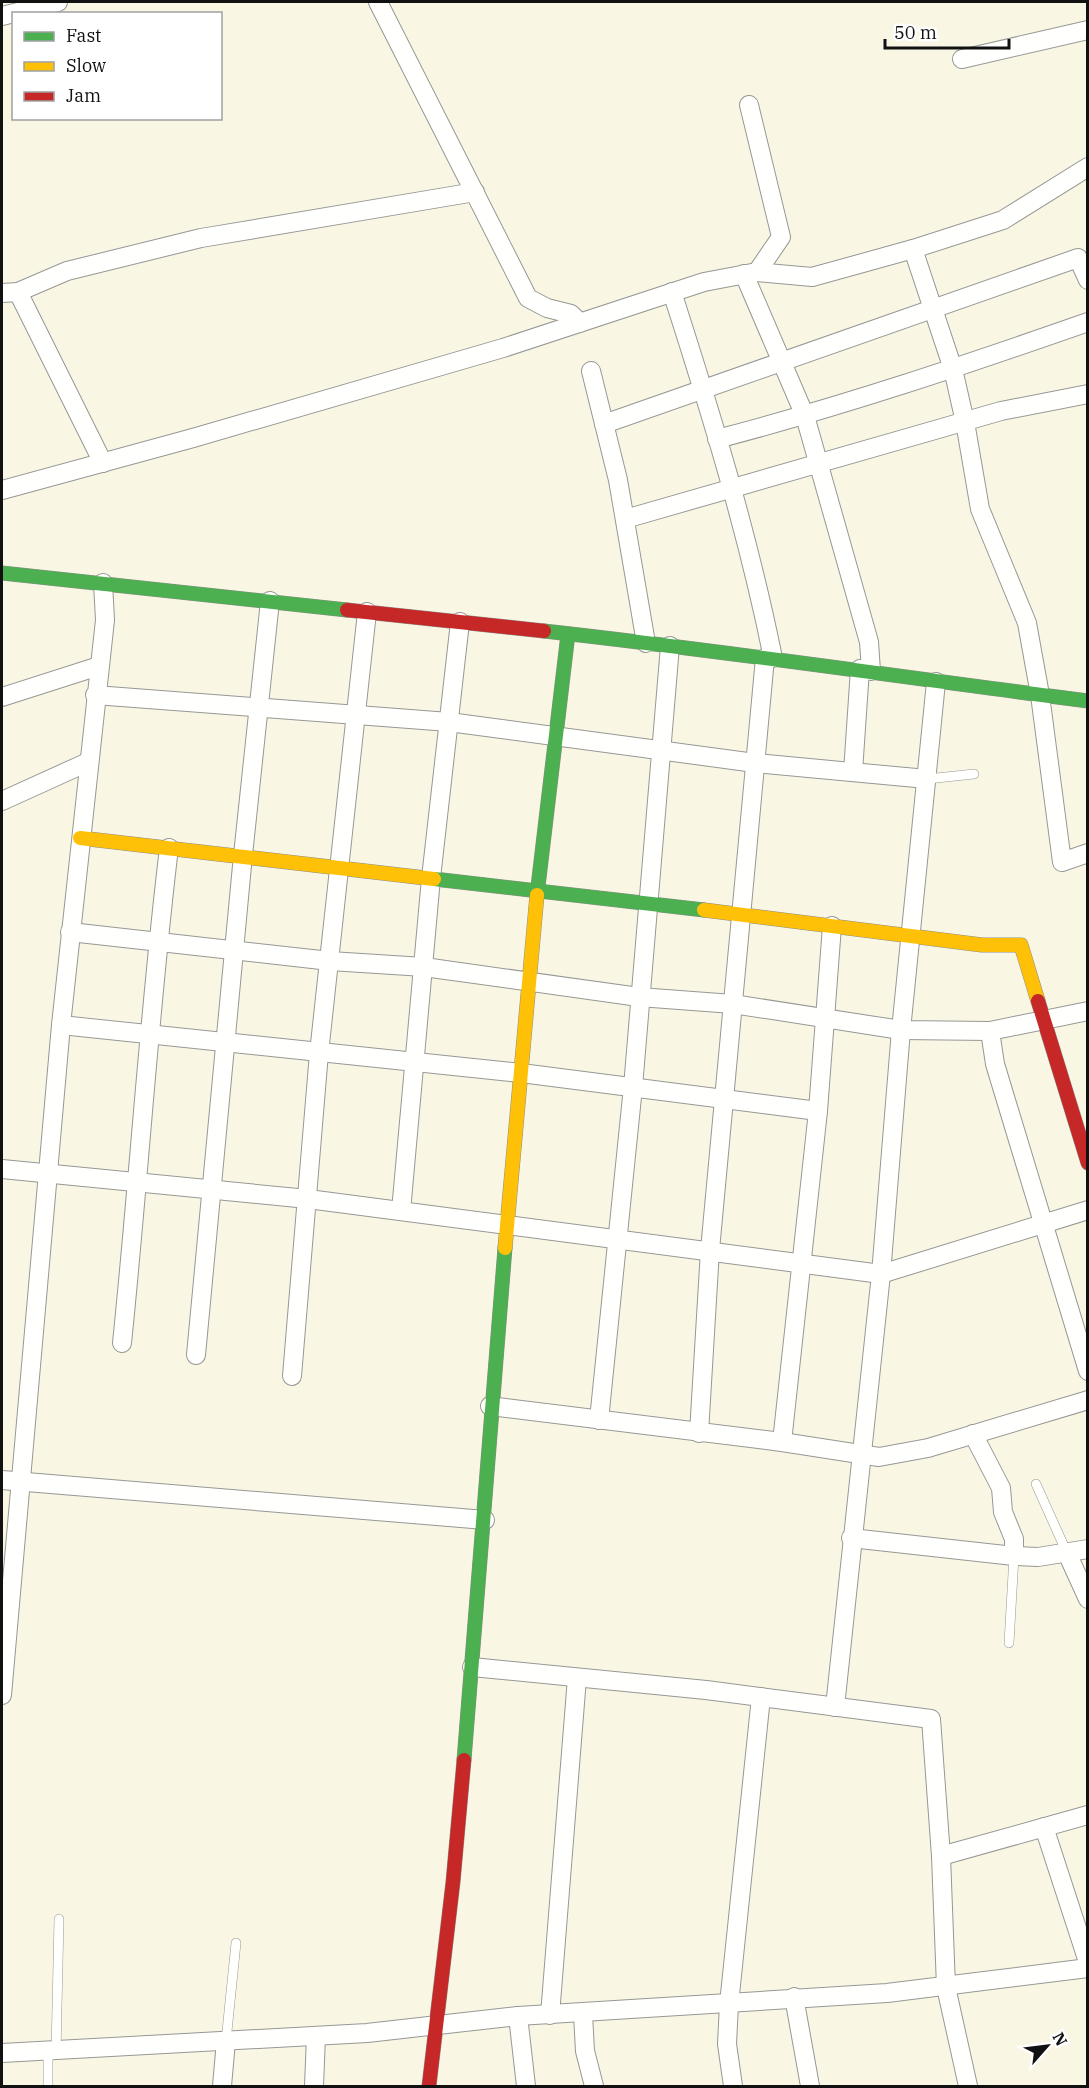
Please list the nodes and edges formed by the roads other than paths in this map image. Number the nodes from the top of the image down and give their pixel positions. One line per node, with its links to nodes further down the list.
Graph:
1 (58, 2): 3 (street)
2 (378, 2): 8 (street)
3 (18, 12)
4 (1088, 30): 5 (street)
5 (962, 59)
6 (749, 105): 10 (street)
7 (1088, 167): 9 (street)
8 (475, 192): 13 (street); 15 (street)
9 (913, 249): 10 (street); 14 (street)
10 (750, 273): 12 (street); 17 (street)
11 (1088, 280): 14 (street)
12 (672, 292): 15 (street); 20 (street)
13 (10, 293): 26 (street)
14 (932, 310): 17 (street); 18 (street)
15 (580, 322): 26 (street)
16 (1088, 322): 18 (street)
17 (781, 363): 20 (street); 22 (street)
18 (953, 369): 22 (street); 23 (street)
19 (591, 371): 24 (street)
20 (704, 391): 24 (street); 25 (street)
21 (1088, 394): 23 (street)
22 (805, 416): 25 (street); 27 (street)
23 (965, 422): 27 (street); 44 (street)
24 (604, 424): 30 (street)
25 (717, 439): 28 (street)
26 (103, 463): 29 (street)
27 (820, 464): 28 (street); 41 (street)
28 (731, 489): 30 (street); 39 (street)
29 (2, 490)
30 (625, 519): 37 (street)
31 (2, 573): 32 (street)
32 (103, 583): 33 (street); 40 (street)
33 (270, 601): 34 (street); 47 (street)
34 (367, 612): 35 (street); 48 (street)
35 (460, 622): 36 (street); 49 (street)
36 (568, 634): 37 (street); 50 (street)
37 (646, 643): 38 (street)
38 (670, 646): 39 (street); 51 (street)
39 (769, 658): 41 (street); 53 (street)
40 (99, 666): 43 (street); 45 (street)
41 (865, 670): 42 (street); 54 (street)
42 (936, 682): 44 (street); 56 (street)
43 (95, 695): 47 (street); 52 (street)
44 (1040, 695): 46 (street); 60 (street)
45 (2, 697)
46 (1088, 701)
47 (259, 708): 48 (street); 61 (street)
48 (355, 717): 49 (street); 62 (street)
49 (449, 722): 50 (street); 63 (street)
50 (556, 735): 51 (street); 64 (street)
51 (660, 749): 53 (street); 65 (street)
52 (88, 762): 57 (street); 58 (street)
53 (755, 763): 54 (street); 66 (street)
54 (853, 772): 56 (street)
55 (974, 774): 56 (lane)
56 (927, 779): 69 (street)
57 (2, 801)
58 (80, 838): 59 (street); 68 (street)
59 (169, 848): 61 (street); 70 (street)
60 (1088, 853)
61 (243, 855): 62 (street); 71 (street)
62 (337, 869): 63 (street); 72 (street)
63 (431, 878): 64 (street); 73 (street)
64 (537, 889): 65 (street); 74 (street)
65 (647, 902): 66 (street); 75 (street)
66 (741, 914): 67 (street); 76 (street)
67 (832, 926): 69 (street); 78 (street)
68 (70, 932): 70 (street); 80 (street)
69 (909, 937): 79 (street); 81 (street)
70 (157, 942): 71 (street); 83 (street)
71 (235, 950): 72 (street); 84 (street)
72 (330, 961): 73 (street); 85 (street)
73 (424, 967): 74 (street); 86 (street)
74 (529, 981): 75 (street); 87 (street)
75 (639, 998): 76 (street); 88 (street)
76 (733, 1004): 78 (street); 89 (street)
77 (1088, 1011): 79 (street)
78 (824, 1018): 81 (street); 90 (street)
79 (1046, 1022): 82 (street); 91 (street)
80 (61, 1025): 83 (street); 93 (street)
81 (901, 1029): 82 (street); 104 (street)
82 (990, 1031): 99 (street)
83 (149, 1034): 84 (street); 94 (street)
84 (226, 1042): 85 (street); 95 (street)
85 (319, 1053): 86 (street); 96 (street)
86 (415, 1063): 87 (street); 98 (street)
87 (521, 1074): 88 (street); 100 (street)
88 (633, 1087): 89 (street); 101 (street)
89 (724, 1101): 90 (street); 102 (street)
90 (818, 1111): 103 (street)
91 (1088, 1164)
92 (2, 1169): 93 (street)
93 (47, 1174): 94 (street); 116 (street)
94 (138, 1182): 95 (street); 105 (street)
95 (212, 1190): 96 (street); 106 (street)
96 (308, 1198): 98 (street); 108 (street)
97 (1088, 1210): 99 (street)
98 (401, 1211): 100 (street)
99 (1043, 1222): 104 (street); 107 (street)
100 (507, 1226): 101 (street); 110 (street)
101 (618, 1239): 102 (street); 111 (street)
102 (710, 1250): 103 (street); 112 (street)
103 (803, 1263): 104 (street); 114 (street)
104 (881, 1274): 115 (street)
105 (122, 1343)
106 (196, 1355)
107 (1088, 1371)
108 (292, 1376)
109 (1088, 1400): 113 (street)
110 (490, 1406): 111 (street); 118 (street)
111 (599, 1420): 112 (street)
112 (699, 1433): 114 (street)
113 (973, 1434): 115 (street); 122 (street)
114 (782, 1442): 115 (street)
115 (860, 1455): 119 (street)
116 (11, 1480): 118 (street); 127 (street)
117 (1036, 1484): 121 (lane)
118 (484, 1520): 125 (street)
119 (851, 1538): 122 (street); 129 (street)
120 (1088, 1549): 121 (street)
121 (1067, 1552): 122 (street); 123 (street)
122 (1014, 1556): 124 (lane)
123 (1088, 1599)
124 (1009, 1642)
125 (471, 1667): 126 (street); 143 (street)
126 (577, 1678): 128 (street); 141 (street)
127 (2, 1695)
128 (761, 1697): 129 (street); 139 (street)
129 (835, 1707): 132 (street)
130 (1088, 1815): 131 (street)
131 (1044, 1827): 132 (street); 135 (street)
132 (941, 1856): 137 (street)
133 (59, 1919): 147 (lane)
134 (236, 1943): 145 (lane)
135 (1088, 1962)
136 (1088, 1968): 137 (street)
137 (946, 1987): 138 (street); 156 (street)
138 (794, 1997): 139 (street); 155 (street)
139 (729, 2004): 140 (street); 154 (street)
140 (583, 2014): 141 (street); 153 (street)
141 (550, 2015): 142 (street)
142 (518, 2016): 143 (street); 152 (street)
143 (435, 2025): 144 (street); 151 (street)
144 (316, 2036): 145 (street); 150 (street)
145 (226, 2042): 147 (street); 149 (street)
146 (2, 2052): 147 (street)
147 (52, 2052): 148 (lane)
148 (48, 2086)
149 (222, 2086)
150 (314, 2086)
151 (429, 2086)
152 (526, 2086)
153 (594, 2086)
154 (733, 2086)
155 (810, 2086)
156 (968, 2086)

